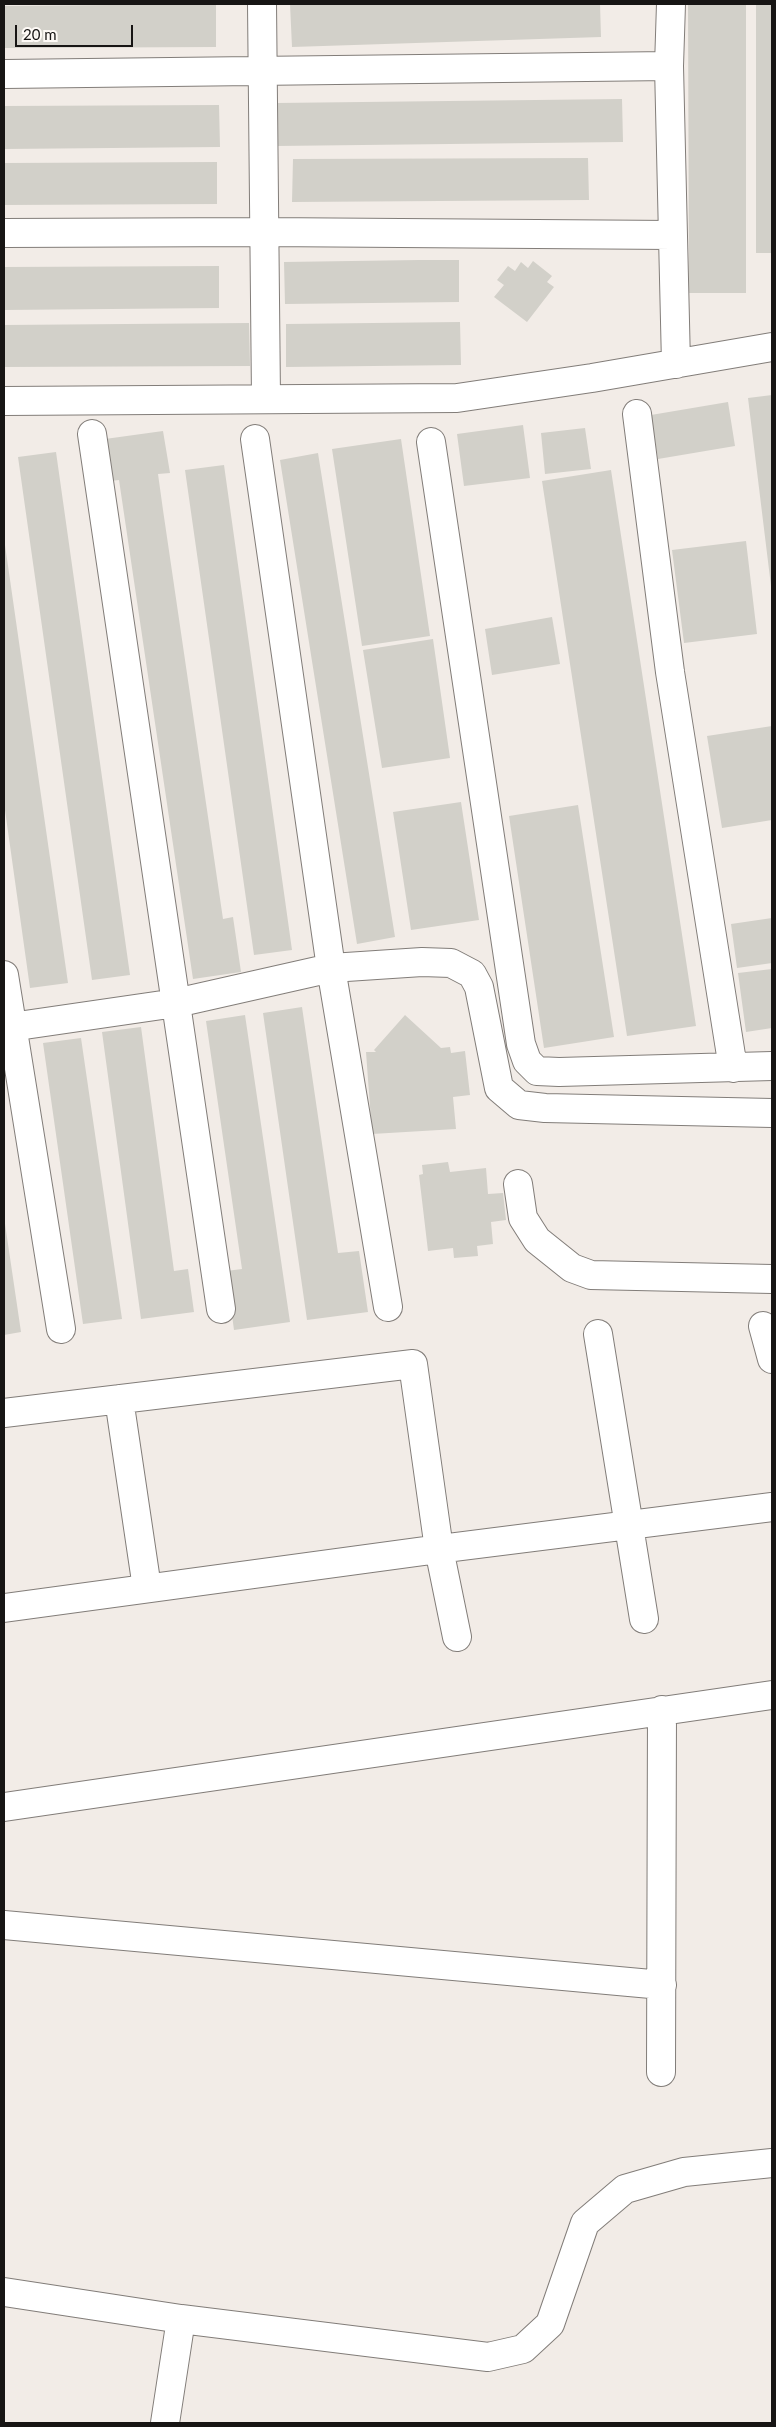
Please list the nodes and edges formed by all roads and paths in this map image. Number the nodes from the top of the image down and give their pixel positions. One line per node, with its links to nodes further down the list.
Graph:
1 (262, 4): 4 (street)
2 (670, 4): 3 (street)
3 (669, 66): 4 (street); 8 (street)
4 (262, 70): 5 (street); 6 (street)
5 (4, 74)
6 (265, 232): 7 (street); 8 (street); 11 (street)
7 (4, 233)
8 (672, 235): 10 (street)
9 (772, 347): 10 (street)
10 (676, 364): 11 (street)
11 (266, 398): 12 (street)
12 (4, 401)
13 (637, 414): 22 (street)
14 (92, 434): 19 (street)
15 (255, 439): 17 (street)
16 (431, 442): 22 (street)
17 (331, 968): 19 (street); 23 (street); 26 (street)
18 (4, 975): 20 (street)
19 (176, 1002): 20 (street); 27 (street)
20 (8, 1027): 29 (street)
21 (772, 1066): 22 (street)
22 (733, 1068)
23 (772, 1113)
24 (518, 1184): 25 (street)
25 (772, 1279)
26 (388, 1308)
27 (221, 1309)
28 (764, 1326): 31 (street)
29 (61, 1329)
30 (598, 1334): 35 (street)
31 (772, 1359)
32 (119, 1399): 33 (street); 36 (street); 37 (street)
33 (4, 1414)
34 (772, 1507): 35 (street)
35 (627, 1525): 36 (street); 39 (street)
36 (440, 1549): 37 (street); 40 (street)
37 (147, 1588): 38 (street)
38 (4, 1608)
39 (644, 1619)
40 (457, 1637)
41 (772, 1695): 42 (street)
42 (662, 1710): 43 (street); 45 (street)
43 (4, 1807)
44 (4, 1925): 45 (street)
45 (662, 1984): 46 (street)
46 (661, 2072)
47 (772, 2163): 49 (street)
48 (4, 2292): 49 (street)
49 (181, 2319): 50 (street)
50 (165, 2423)

